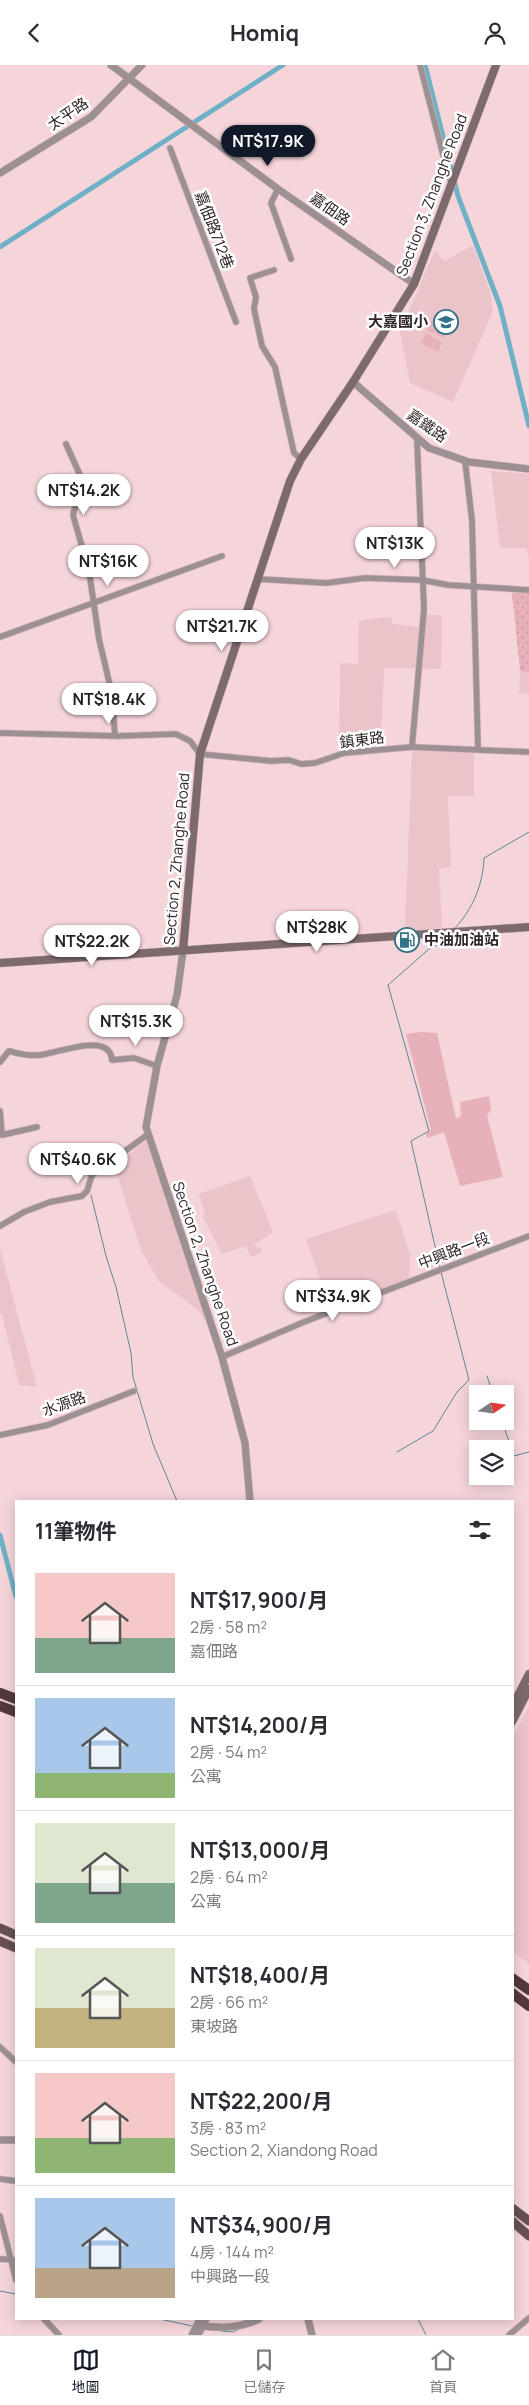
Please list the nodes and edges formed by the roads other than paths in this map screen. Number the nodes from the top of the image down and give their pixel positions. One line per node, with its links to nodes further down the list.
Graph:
1 (111, 65): 5 (street, 嘉佃路)
2 (142, 65): 5 (street, 太平路)
3 (420, 65): 8 (street)
4 (496, 65): 8 (main road, Section 3, Zhanghe Road)
5 (128, 77): 7 (street, 太平路); 9 (street, 嘉佃路)
6 (170, 148): 13 (street, 嘉佃路712巷)
7 (0, 173)
8 (455, 178): 12 (main road, Section 3, Zhanghe Road)
9 (278, 189): 10 (street); 12 (street, 嘉佃路)
10 (291, 259)
11 (274, 270): 17 (street)
12 (414, 284): 14 (main road, Section 3, Zhanghe Road)
13 (236, 322)
14 (353, 382): 15 (street, 嘉鐵路); 17 (main road, Section 2, Zhanghe Road)
15 (418, 439): 18 (street, 嘉鐵路); 22 (street)
16 (66, 443): 25 (street)
17 (301, 459): 21 (main road, Section 2, Zhanghe Road)
18 (465, 461): 19 (street, 嘉鐵路); 23 (street)
19 (529, 469)
20 (222, 556): 25 (street)
21 (258, 579): 22 (street); 32 (main road, Section 2, Zhanghe Road)
22 (422, 580): 23 (street); 29 (street)
23 (475, 587): 24 (street); 30 (street)
24 (529, 590)
25 (94, 603): 26 (street); 28 (street)
26 (0, 637)
27 (0, 733): 28 (street)
28 (115, 736): 32 (street)
29 (412, 747): 30 (street, 鎮東路); 32 (street, 鎮東路)
30 (478, 748): 31 (street, 鎮東路)
31 (529, 752)
32 (200, 754): 34 (main road, Section 2, Zhanghe Road)
33 (529, 927): 34 (main road)
34 (183, 951): 35 (main road); 37 (street, Section 2, Zhanghe Road)
35 (0, 963)
36 (0, 1062): 37 (street)
37 (156, 1066): 40 (street, Section 2, Zhanghe Road)
38 (0, 1111): 39 (street)
39 (37, 1127)
40 (147, 1135): 41 (street); 43 (street, Section 2, Zhanghe Road)
41 (0, 1226)
42 (529, 1236): 43 (street, 中興路一段)
43 (222, 1357): 46 (street, Section 2, Zhanghe Road)
44 (134, 1391): 45 (street, 水源路)
45 (0, 1435)
46 (250, 1500)
47 (529, 1675): 51 (main road)
48 (529, 1689): 54 (main road)
49 (0, 1693): 50 (highway)
50 (15, 1699)
51 (514, 1703)
52 (0, 1706): 53 (highway)
53 (15, 1712)
54 (514, 1718)
55 (0, 1928): 56 (main road)
56 (15, 1935)
57 (0, 1941): 58 (main road)
58 (15, 1948)
59 (514, 1979): 60 (highway)
60 (529, 1990)
61 (514, 1994): 62 (highway)
62 (529, 2005)
63 (0, 2047): 64 (street)
64 (15, 2061)
65 (0, 2140): 66 (street)
66 (15, 2140)
67 (0, 2179): 68 (street)
68 (15, 2181)
69 (514, 2209): 71 (main road)
70 (0, 2216): 76 (street)
71 (528, 2217): 72 (street)
72 (514, 2222)
73 (514, 2223): 74 (main road)
74 (529, 2236)
75 (0, 2259): 76 (street)
76 (14, 2260)
77 (529, 2318): 86 (street)
78 (45, 2320): 82 (street)
79 (257, 2320): 81 (street)
80 (308, 2320): 85 (street)
81 (202, 2322): 83 (street); 84 (street)
82 (59, 2335)
83 (192, 2335)
84 (198, 2335)
85 (312, 2335)
86 (509, 2335)

